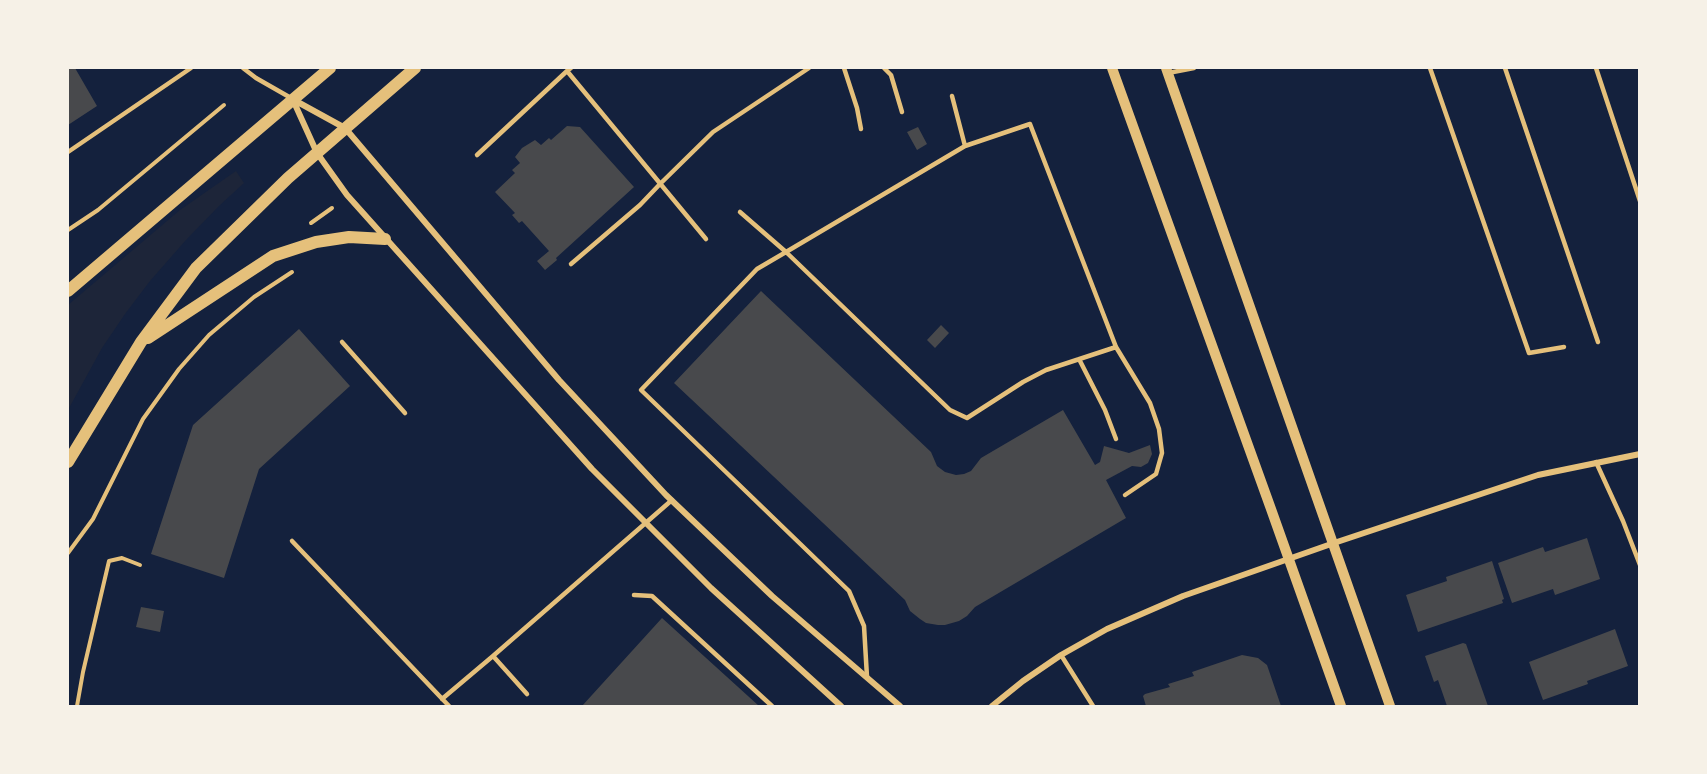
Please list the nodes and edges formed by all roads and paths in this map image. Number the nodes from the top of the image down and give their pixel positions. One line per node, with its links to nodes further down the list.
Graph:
1 (191, 68): 22 (lane)
2 (243, 68): 16 (lane)
3 (330, 68): 16 (main road)
4 (415, 68): 19 (main road)
5 (809, 68): 25 (lane)
6 (844, 68): 20 (lane)
7 (884, 68): 18 (lane)
8 (1112, 68): 54 (street)
9 (1194, 68): 14 (lane)
10 (1430, 68): 41 (lane)
11 (1505, 68): 39 (lane)
12 (1596, 68): 26 (lane)
13 (569, 69): 24 (lane); 25 (lane)
14 (1167, 70): 52 (street)
15 (952, 96): 21 (lane)
16 (293, 100): 19 (street); 23 (street); 36 (main road)
17 (224, 105): 29 (path)
18 (902, 112)
19 (345, 128): 23 (main road); 49 (street)
20 (861, 129)
21 (965, 146): 33 (lane); 40 (lane)
22 (68, 152)
23 (317, 153): 31 (street); 37 (main road)
24 (477, 155)
25 (660, 184): 32 (lane); 34 (lane)
26 (1640, 201)
27 (332, 208): 30 (path)
28 (740, 212): 33 (lane)
29 (68, 230)
30 (312, 230)
31 (386, 239): 37 (main road); 50 (street)
32 (706, 239)
33 (786, 252): 42 (lane); 60 (lane)
34 (571, 264)
35 (301, 269): 53 (path)
36 (68, 291)
37 (141, 342): 46 (main road)
38 (342, 342): 43 (lane)
39 (1598, 342)
40 (1116, 347): 42 (lane); 48 (lane)
41 (1564, 348)
42 (1079, 359): 44 (lane)
43 (405, 412)
44 (1116, 439)
45 (1640, 454): 47 (street)
46 (68, 462)
47 (1596, 462): 52 (street); 56 (lane)
48 (1125, 495)
49 (672, 500): 50 (lane); 60 (street)
50 (645, 522): 59 (lane); 66 (street)
51 (292, 542): 62 (lane)
52 (1334, 543): 54 (street); 71 (street)
53 (68, 553)
54 (1289, 558): 58 (street); 70 (street)
55 (140, 565): 63 (path)
56 (1640, 565)
57 (634, 595): 65 (lane)
58 (1061, 655): 68 (street); 69 (lane)
59 (493, 656): 61 (lane); 62 (lane)
60 (867, 677): 67 (street)
61 (527, 694)
62 (442, 699): 64 (lane)
63 (77, 706)
64 (449, 706)
65 (772, 706)
66 (841, 706)
67 (900, 706)
68 (992, 706)
69 (1093, 706)
70 (1341, 706)
71 (1390, 706)

